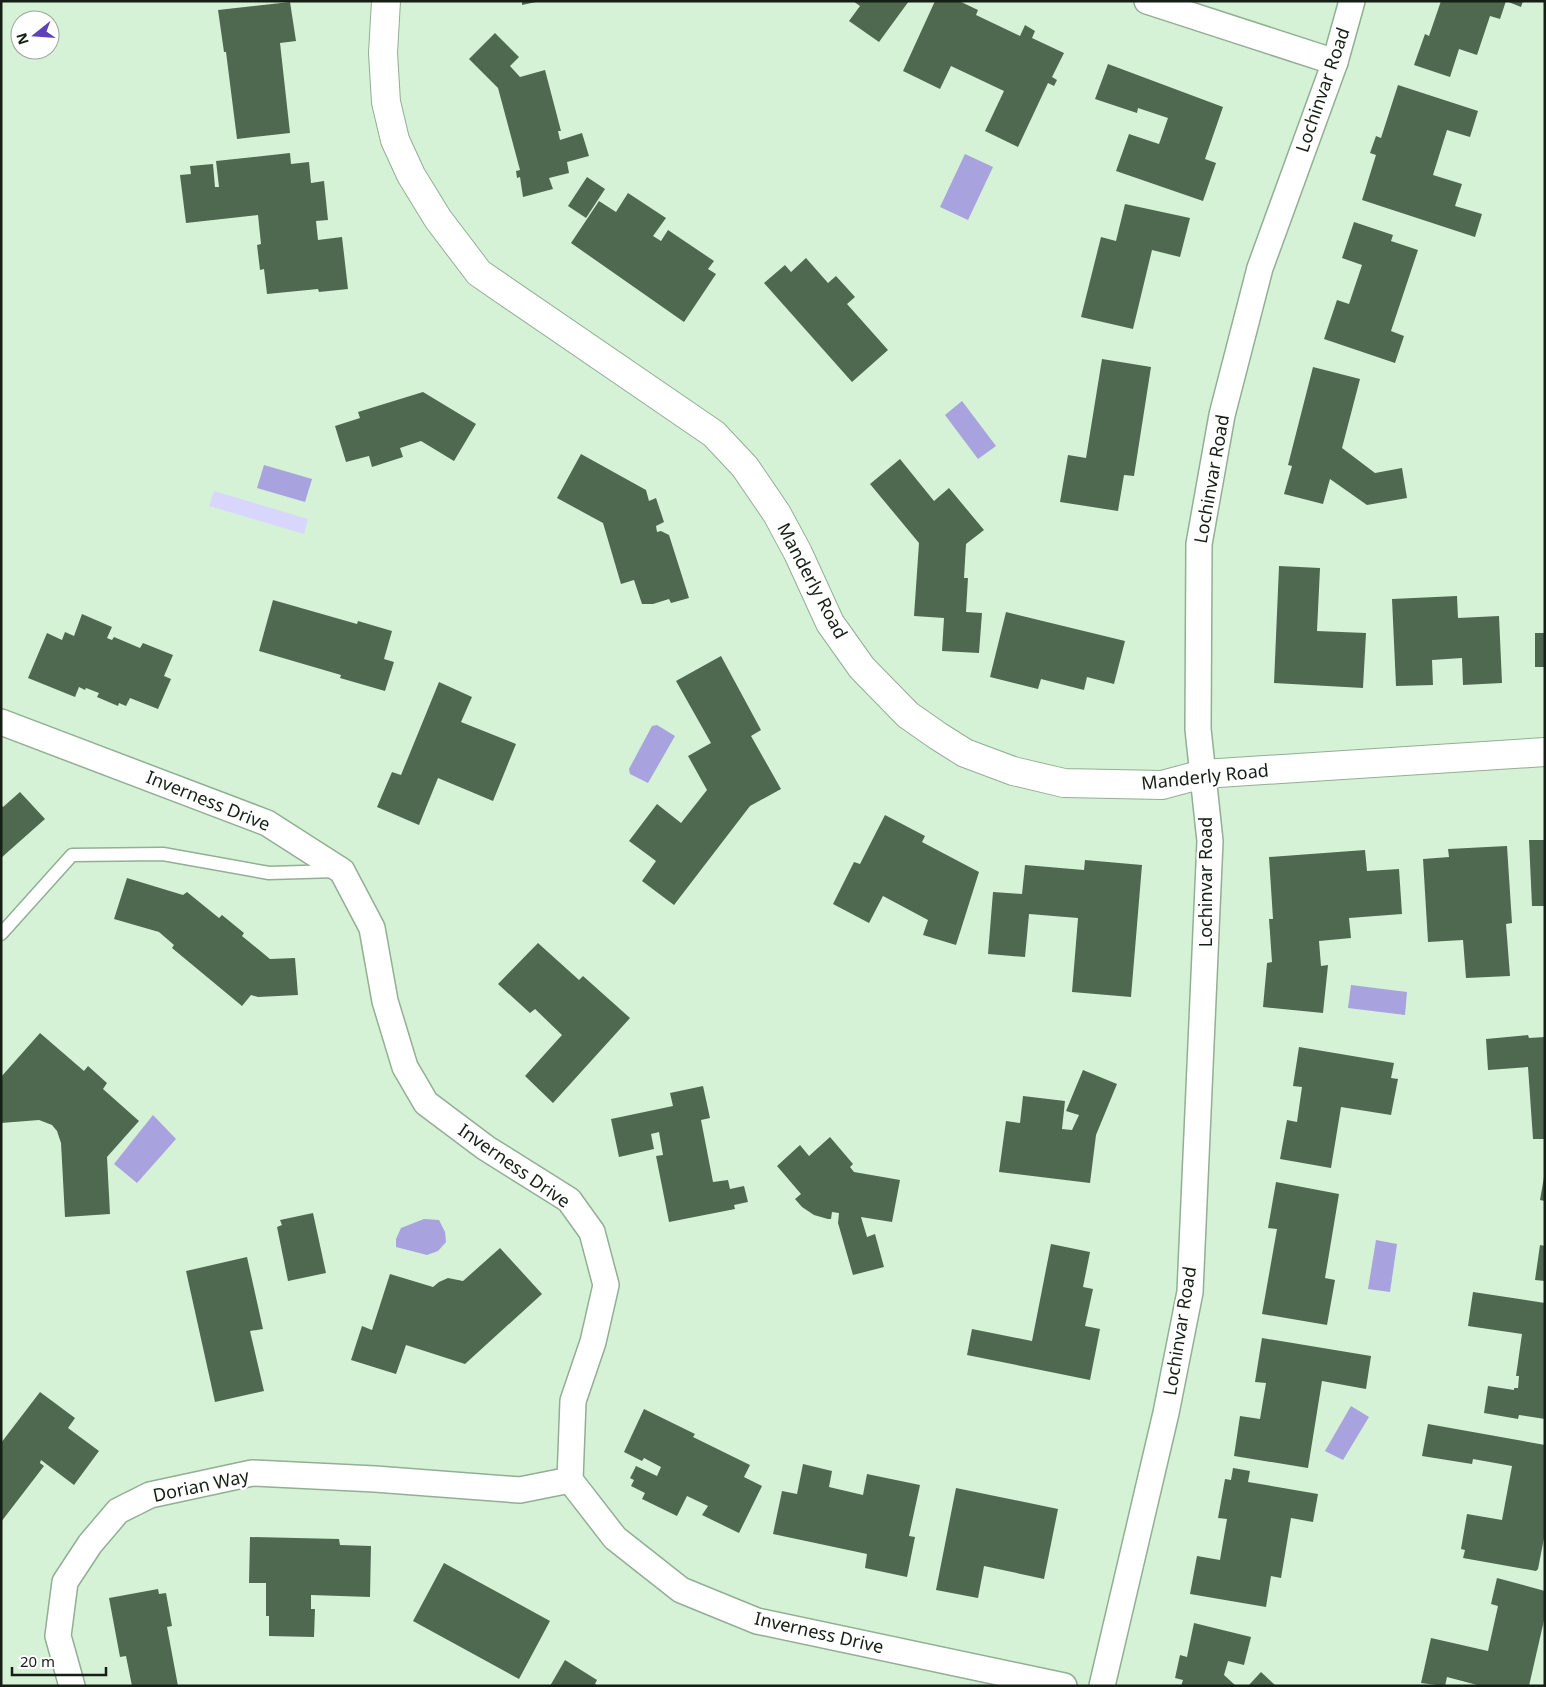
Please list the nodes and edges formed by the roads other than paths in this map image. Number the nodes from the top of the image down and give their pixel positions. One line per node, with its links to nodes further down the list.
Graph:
1 (386, 1): 7 (street, Manderly Road)
2 (1147, 1): 4 (street)
3 (1352, 1): 4 (street, Lochinvar Road)
4 (1335, 62): 7 (street, Lochinvar Road)
5 (1, 722): 8 (street, Inverness Drive)
6 (1545, 752): 7 (street, Manderly Road)
7 (1203, 774): 13 (street, Lochinvar Road)
8 (342, 871): 9 (lane); 10 (street, Inverness Drive)
9 (1, 934)
10 (570, 1480): 11 (street, Dorian Way); 12 (street, Inverness Drive)
11 (72, 1686)
12 (1064, 1686)
13 (1102, 1686)

